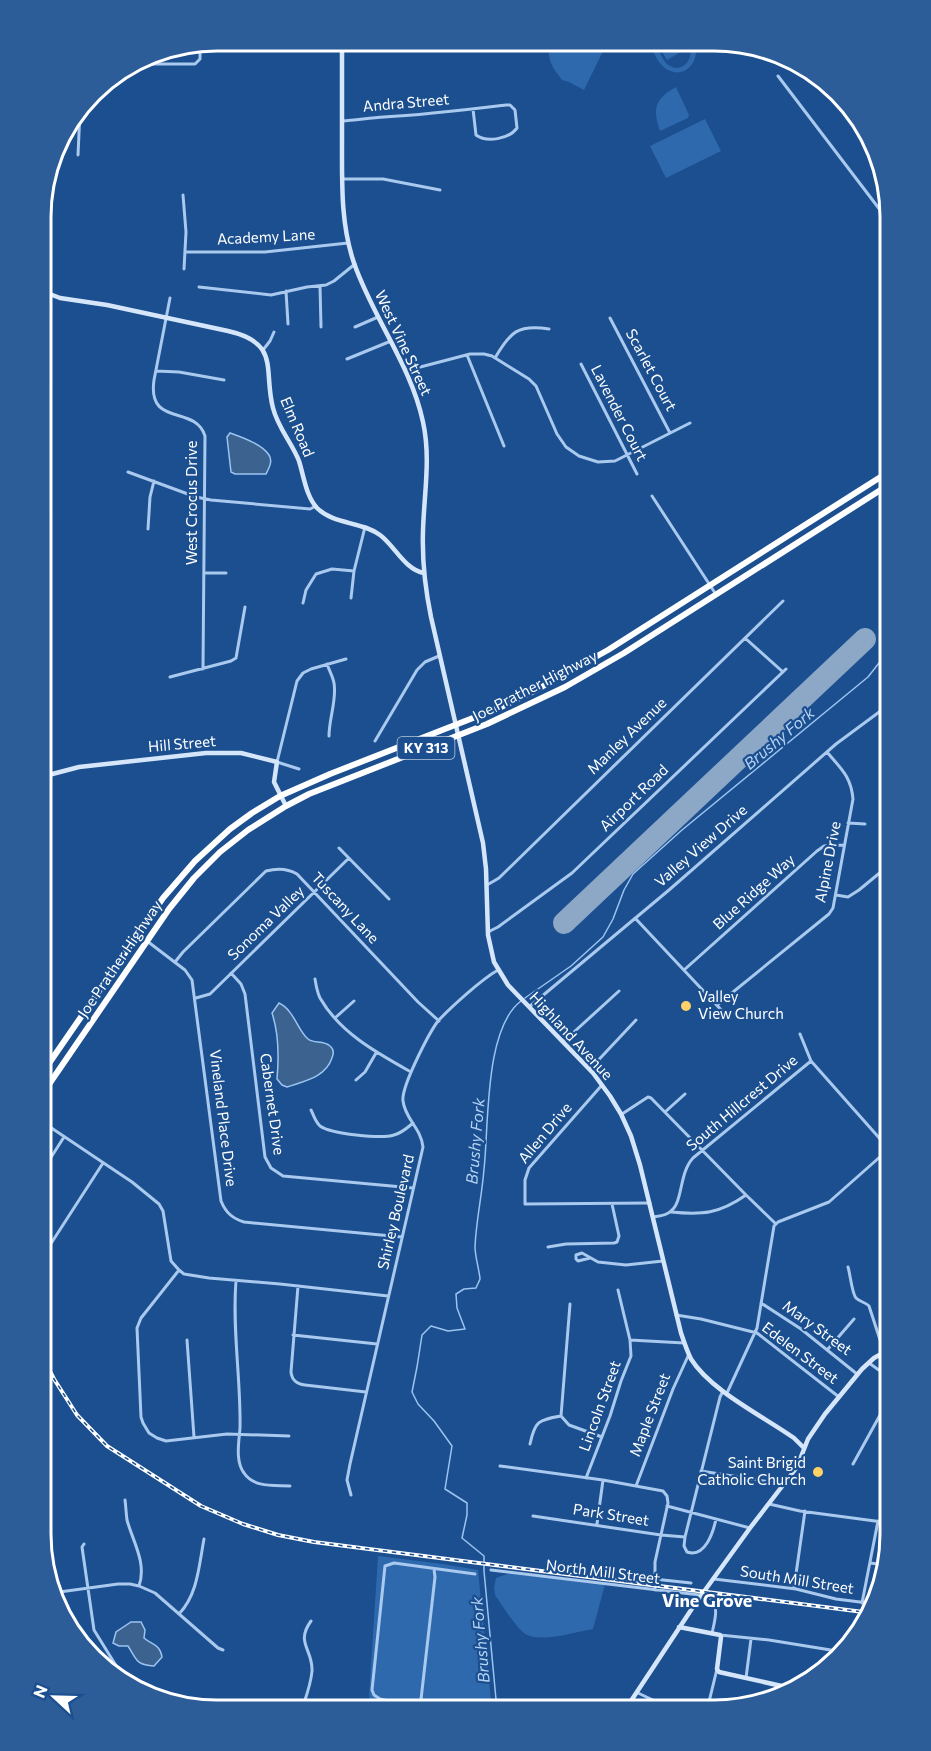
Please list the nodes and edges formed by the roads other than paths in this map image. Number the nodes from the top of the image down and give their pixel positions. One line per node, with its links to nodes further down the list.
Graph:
1 (342, 51): 6 (main road, West Vine Street)
2 (200, 52): 3 (street)
3 (153, 64)
4 (778, 76): 12 (street)
5 (473, 109): 5 (street, Andra Street); 6 (street, Andra Street)
6 (342, 121): 9 (main road, West Vine Street)
7 (79, 124): 8 (street)
8 (78, 155)
9 (342, 179): 10 (street); 13 (main road, West Vine Street)
10 (440, 190)
11 (183, 195): 14 (street)
12 (880, 209)
13 (348, 243): 14 (street, Academy Lane); 15 (main road, West Vine Street)
14 (185, 252): 16 (street)
15 (355, 264): 17 (street); 22 (main road, West Vine Street)
16 (184, 269)
17 (320, 286): 19 (street); 26 (street)
18 (199, 287): 19 (street)
19 (286, 291): 25 (street)
20 (51, 294): 23 (main road)
21 (170, 298): 23 (street, West Crocus Drive)
22 (378, 317): 27 (street); 30 (main road, West Vine Street)
23 (166, 318): 31 (main road); 36 (street, West Crocus Drive)
24 (610, 318): 40 (street, Scarlet Court)
25 (288, 324)
26 (321, 327)
27 (355, 327)
28 (549, 329): 33 (street)
29 (274, 332): 31 (street)
30 (391, 341): 34 (street); 37 (main road, West Vine Street)
31 (263, 350): 50 (main road, Elm Road)
32 (467, 355): 33 (street); 37 (street); 41 (street)
33 (495, 358): 42 (street)
34 (347, 359)
35 (580, 364): 42 (street, Lavender Court)
36 (156, 371): 38 (street); 49 (street, West Crocus Drive)
37 (405, 371): 56 (main road, West Vine Street)
38 (224, 380)
39 (690, 423): 40 (street)
40 (670, 433): 42 (street)
41 (504, 446)
42 (627, 454): 44 (street, Lavender Court)
43 (128, 472): 46 (street)
44 (637, 474)
45 (880, 477): 57 (highway, Joe Prather Highway / KY 313)
46 (154, 481): 49 (street); 52 (street)
47 (880, 490): 58 (highway, Joe Prather Highway / KY 313)
48 (652, 496): 57 (street)
49 (205, 499): 50 (street); 54 (street, West Crocus Drive)
50 (316, 506): 51 (main road)
51 (365, 528): 53 (street); 56 (main road)
52 (148, 529)
53 (354, 571): 59 (street); 61 (street)
54 (204, 573): 55 (street); 67 (street, West Crocus Drive)
55 (226, 573)
56 (424, 573): 64 (main road, West Vine Street)
57 (710, 586): 58 (street); 70 (highway, Joe Prather Highway / KY 313)
58 (716, 595): 72 (highway, Joe Prather Highway / KY 313)
59 (351, 598)
60 (783, 601): 63 (street, Manley Avenue)
61 (303, 603)
62 (245, 607): 67 (street)
63 (745, 638): 86 (street, Manley Avenue); 91 (street, Airport Road)
64 (439, 656): 70 (main road, Highland Avenue); 73 (street)
65 (346, 659): 66 (street)
66 (327, 664): 71 (street); 75 (street)
67 (202, 669): 68 (street)
68 (170, 677)
69 (880, 711): 74 (street, Valley View Drive)
70 (456, 725): 72 (main road, Highland Avenue); 78 (highway, Joe Prather Highway / KY 313)
71 (330, 736)
72 (459, 736): 79 (highway, Joe Prather Highway / KY 313); 86 (main road, Highland Avenue)
73 (375, 741)
74 (827, 752): 80 (street, Alpine Drive); 90 (street, Valley View Drive)
75 (278, 762): 76 (street); 77 (main road, Hill Street); 78 (main road)
76 (299, 769)
77 (51, 774)
78 (280, 796): 79 (main road); 110 (highway, Joe Prather Highway / KY 313)
79 (285, 806): 92 (highway, Joe Prather Highway / KY 313)
80 (848, 823): 81 (street); 82 (street, Alpine Drive)
81 (865, 824)
82 (844, 845): 88 (street, Alpine Drive); 95 (street, Blue Ridge Way)
83 (339, 848): 84 (street)
84 (349, 858): 87 (street, Sonoma Valley); 89 (street)
85 (880, 873): 88 (street)
86 (487, 885): 91 (main road, Highland Avenue)
87 (314, 892): 93 (street, Tuscany Lane); 96 (street, Sonoma Valley); 106 (street, Tuscany Lane)
88 (836, 895): 102 (street, Alpine Drive)
89 (388, 899)
90 (635, 918): 95 (street); 101 (street, Valley View Drive)
91 (488, 932): 94 (main road, Highland Avenue)
92 (147, 941): 93 (street, Vineland Place Drive); 115 (highway, Joe Prather Highway / KY 313)
93 (175, 962): 99 (street, Vineland Place Drive)
94 (498, 969): 101 (main road, Highland Avenue); 106 (street, Shirley Boulevard)
95 (684, 970): 102 (street)
96 (231, 973): 99 (street, Sonoma Valley); 129 (street, Cabernet Drive)
97 (315, 979): 104 (street)
98 (619, 991): 108 (street)
99 (195, 998): 136 (street, Vineland Place Drive)
100 (354, 1001): 104 (street)
101 (527, 1005): 108 (main road, Highland Avenue)
102 (717, 1005): 103 (street)
103 (726, 1015)
104 (336, 1017): 109 (street)
105 (636, 1020): 112 (street)
106 (439, 1021): 113 (street, Shirley Boulevard)
107 (800, 1034): 111 (street)
108 (563, 1042): 112 (main road, Highland Avenue)
109 (376, 1053): 113 (street); 114 (street)
110 (51, 1060)
111 (811, 1061): 124 (street); 125 (street, South Hillcrest Drive)
112 (589, 1070): 116 (main road, Highland Avenue)
113 (411, 1072): 121 (street, Shirley Boulevard)
114 (356, 1080)
115 (51, 1081)
116 (602, 1085): 120 (main road, Highland Avenue); 132 (street, Allen Drive)
117 (685, 1094): 119 (street)
118 (311, 1110): 121 (street)
119 (665, 1112): 120 (street); 125 (street)
120 (621, 1114): 131 (main road, Highland Avenue)
121 (413, 1123): 129 (street, Shirley Boulevard)
122 (51, 1128): 123 (street)
123 (64, 1137): 126 (street); 128 (street)
124 (880, 1137)
125 (702, 1150): 130 (street); 133 (street, South Hillcrest Drive)
126 (51, 1157)
127 (880, 1157): 135 (street)
128 (103, 1163): 137 (street); 142 (street)
129 (413, 1188): 136 (street, Shirley Boulevard)
130 (746, 1195): 133 (street); 135 (street)
131 (650, 1203): 132 (street); 134 (main road, Highland Avenue)
132 (612, 1204): 138 (street)
133 (671, 1212): 134 (street)
134 (653, 1217): 140 (main road, Highland Avenue)
135 (776, 1224): 147 (street)
136 (402, 1237): 146 (street, Shirley Boulevard)
137 (51, 1244)
138 (548, 1247)
139 (590, 1258): 140 (street)
140 (663, 1261): 149 (main road, Highland Avenue)
141 (848, 1267): 155 (street)
142 (179, 1270): 143 (street); 171 (street)
143 (236, 1281): 144 (street); 169 (street)
144 (298, 1286): 146 (street); 152 (street)
145 (618, 1290): 154 (street, Lincoln Street)
146 (388, 1296): 157 (street, Shirley Boulevard)
147 (761, 1303): 151 (street); 158 (street, Mary Street)
148 (570, 1304): 168 (street)
149 (676, 1315): 151 (street, Edelen Street); 156 (main road, Highland Avenue)
150 (854, 1319): 158 (street)
151 (755, 1332): 165 (street); 166 (street, Edelen Street)
152 (293, 1335): 157 (street); 164 (street)
153 (187, 1340): 171 (street)
154 (630, 1340): 156 (street); 172 (street, Lincoln Street)
155 (880, 1340)
156 (684, 1343): 159 (main road, Highland Avenue)
157 (377, 1344): 164 (street, Shirley Boulevard)
158 (828, 1349): 163 (street, Mary Street)
159 (689, 1354): 165 (main road, Highland Avenue); 182 (street, Maple Street)
160 (880, 1356): 161 (main road)
161 (869, 1363): 162 (street); 163 (main road)
162 (880, 1371)
163 (858, 1374): 166 (main road)
164 (366, 1392): 183 (street, Shirley Boulevard)
165 (725, 1392): 174 (main road, Highland Avenue); 177 (street)
166 (839, 1397): 174 (main road)
167 (880, 1414): 175 (street)
168 (561, 1416): 172 (street); 173 (street)
169 (239, 1434): 170 (street); 171 (street); 181 (street)
170 (289, 1436)
171 (194, 1437)
172 (602, 1437): 178 (street, Lincoln Street)
173 (530, 1444)
174 (804, 1448): 180 (main road)
175 (853, 1464)
176 (500, 1466): 178 (street)
177 (701, 1471): 180 (street); 188 (street)
178 (586, 1478): 179 (street)
179 (603, 1480): 182 (street); 192 (street)
180 (785, 1484): 185 (main road)
181 (290, 1486)
182 (636, 1486): 186 (street)
183 (351, 1494)
184 (125, 1500): 206 (street)
185 (769, 1504): 187 (street); 193 (main road)
186 (667, 1506): 188 (street); 194 (street)
187 (805, 1511): 191 (street); 207 (street)
188 (691, 1514): 190 (street); 195 (street)
189 (533, 1516): 192 (street, Park Street)
190 (716, 1519): 193 (street); 195 (street)
191 (878, 1521): 198 (street)
192 (597, 1524): 194 (street, Park Street)
193 (750, 1528): 204 (main road)
194 (661, 1535): 195 (street, Park Street); 203 (street)
195 (685, 1537)
196 (204, 1539): 213 (street)
197 (84, 1544): 208 (street)
198 (870, 1563): 199 (street); 212 (street)
199 (877, 1564)
200 (434, 1569): 202 (street); 227 (street); 228 (street)
201 (491, 1570): 209 (street, North Mill Street)
202 (475, 1574)
203 (654, 1579): 205 (street, North Mill Street); 209 (street)
204 (714, 1579): 207 (street, South Mill Street); 211 (main road)
205 (691, 1583)
206 (139, 1586): 208 (street); 213 (street)
207 (794, 1588): 212 (street, South Mill Street)
208 (87, 1589): 210 (street); 221 (street)
209 (655, 1590): 211 (street, North Mill Street)
210 (62, 1592)
211 (704, 1593): 215 (main road); 216 (street)
212 (862, 1603)
213 (180, 1614): 219 (street)
214 (311, 1620): 226 (street)
215 (679, 1627): 216 (main road); 225 (main road)
216 (712, 1633): 217 (main road)
217 (720, 1635): 218 (street); 222 (main road)
218 (751, 1638): 220 (street); 223 (street)
219 (223, 1650)
220 (833, 1650)
221 (116, 1665)
222 (717, 1669): 223 (main road); 231 (street)
223 (746, 1678): 224 (main road)
224 (781, 1686)
225 (637, 1692): 229 (main road); 230 (street)
226 (304, 1700)
227 (384, 1700)
228 (423, 1700)
229 (632, 1700)
230 (653, 1700)
231 (709, 1700)

